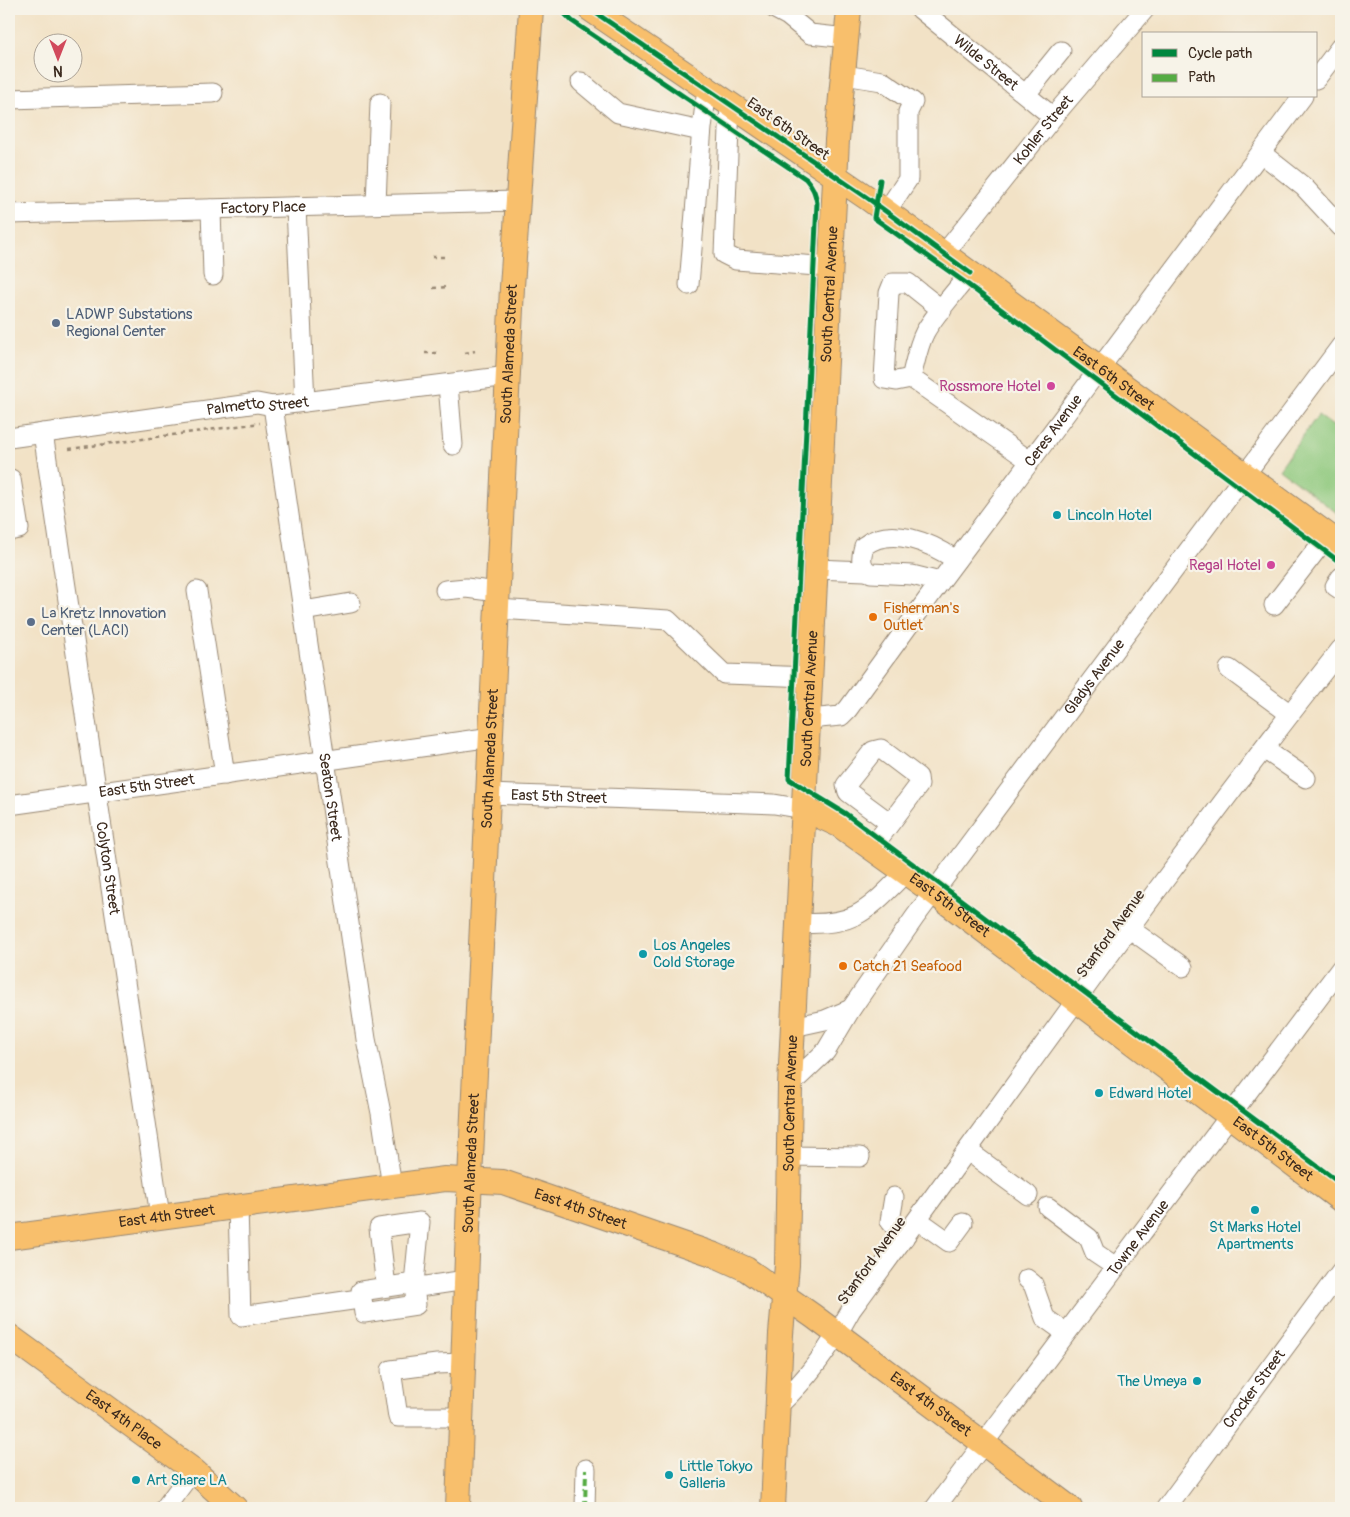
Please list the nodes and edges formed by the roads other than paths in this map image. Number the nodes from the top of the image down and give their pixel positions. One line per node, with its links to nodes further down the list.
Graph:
1 (531, 9): 24 (main road, South Alameda Street)
2 (590, 9): 13 (main road, East 6th Street)
3 (774, 9): 7 (street)
4 (849, 9): 7 (main road, South Central Avenue)
5 (920, 9): 15 (street, Wilde Street)
6 (1145, 9): 20 (street, Kohler Street)
7 (847, 38): 10 (main road, South Central Avenue)
8 (1341, 46): 11 (street)
9 (1061, 51): 15 (street)
10 (844, 76): 23 (main road, South Central Avenue); 28 (street)
11 (1318, 76)
12 (581, 82): 21 (street)
13 (707, 89): 19 (main road, East 6th Street); 21 (street)
14 (213, 93): 17 (street)
15 (1026, 94): 20 (street, Wilde Street)
16 (1302, 98): 22 (street, Ceres Avenue)
17 (9, 99)
18 (380, 103): 25 (street)
19 (730, 104): 23 (main road, East 6th Street); 32 (street)
20 (1053, 117): 31 (street, Kohler Street)
21 (701, 131): 35 (street)
22 (1261, 153): 30 (street); 38 (street, Ceres Avenue)
23 (836, 177): 28 (main road, East 6th Street); 32 (main road, South Central Avenue)
24 (517, 201): 25 (street, Factory Place); 39 (main road, South Alameda Street)
25 (376, 204): 26 (street, Factory Place)
26 (296, 207): 27 (street, Factory Place); 42 (street)
27 (211, 209): 29 (street, Factory Place); 34 (street)
28 (886, 212): 31 (main road, East 6th Street)
29 (9, 214)
30 (1341, 227)
31 (944, 254): 33 (main road, East 6th Street)
32 (831, 266): 53 (main road, South Central Avenue)
33 (970, 273): 36 (street); 38 (main road, East 6th Street)
34 (213, 275)
35 (689, 285)
36 (942, 310): 40 (street); 40 (street)
37 (1341, 347): 48 (street, Gladys Avenue)
38 (1099, 368): 47 (street, Ceres Avenue); 48 (main road, East 6th Street)
39 (508, 376): 41 (street, Palmetto Street); 58 (main road, South Alameda Street)
40 (911, 378): 47 (street)
41 (448, 384): 42 (street, Palmetto Street); 46 (street)
42 (305, 402): 43 (street, Palmetto Street)
43 (273, 406): 44 (street, Palmetto Street); 61 (street, Seaton Street)
44 (44, 433): 45 (street, Palmetto Street); 72 (street, Colyton Street)
45 (9, 438)
46 (453, 445)
47 (1030, 461): 52 (street, Ceres Avenue)
48 (1245, 475): 51 (main road, East 6th Street); 79 (street, Gladys Avenue)
49 (9, 480): 50 (street)
50 (9, 530)
51 (1335, 540): 60 (street)
52 (956, 560): 54 (street); 55 (street, Ceres Avenue)
53 (816, 569): 54 (street); 64 (main road, South Central Avenue)
54 (865, 571): 55 (street)
55 (940, 582): 66 (street, Ceres Avenue)
56 (445, 590): 58 (street)
57 (197, 591): 70 (street)
58 (498, 600): 64 (street); 67 (main road, South Alameda Street)
59 (351, 603): 61 (street)
60 (1274, 605)
61 (303, 611): 69 (street, Seaton Street)
62 (1341, 649): 65 (street, Stanford Avenue)
63 (1229, 669): 65 (street)
64 (810, 677): 66 (main road, South Central Avenue)
65 (1290, 714): 68 (street, Stanford Avenue)
66 (808, 719): 75 (main road, South Central Avenue)
67 (492, 737): 69 (street, East 5th Street); 73 (main road, South Alameda Street)
68 (1264, 749): 71 (street); 81 (street, Stanford Avenue)
69 (324, 761): 70 (street, East 5th Street); 93 (street, Seaton Street)
70 (225, 775): 72 (street, East 5th Street)
71 (1306, 778)
72 (97, 792): 74 (street, East 5th Street); 99 (street, Colyton Street)
73 (488, 794): 75 (street, East 5th Street); 92 (main road, South Alameda Street)
74 (9, 804)
75 (804, 809): 77 (main road, East 5th Street); 80 (main road, South Central Avenue)
76 (890, 823): 77 (street)
77 (871, 849): 78 (main road, East 5th Street)
78 (905, 873): 79 (main road, East 5th Street); 80 (street)
79 (933, 892): 84 (main road, East 5th Street); 85 (street, Gladys Avenue)
80 (798, 922): 86 (main road, South Central Avenue)
81 (1130, 929): 82 (street); 84 (street, Stanford Avenue)
82 (1183, 967)
83 (1341, 968): 88 (street, Towne Avenue)
84 (1077, 1001): 88 (main road, East 5th Street); 89 (street, Stanford Avenue)
85 (851, 1009): 86 (street); 87 (street, Gladys Avenue)
86 (792, 1027): 87 (main road, South Central Avenue)
87 (790, 1086): 90 (main road, South Central Avenue)
88 (1229, 1116): 96 (main road, East 5th Street); 104 (street, Towne Avenue)
89 (968, 1151): 94 (street); 100 (street, Stanford Avenue)
90 (787, 1156): 91 (street); 110 (main road, South Central Avenue)
91 (860, 1157)
92 (470, 1179): 93 (main road, East 4th Street); 106 (main road, South Alameda Street); 110 (main road, East 4th Street)
93 (392, 1187): 97 (main road, East 4th Street)
94 (1028, 1195)
95 (894, 1197): 103 (street)
96 (1341, 1200)
97 (238, 1206): 99 (main road, East 4th Street); 111 (street)
98 (1048, 1207): 104 (street)
99 (160, 1216): 102 (main road, East 4th Street)
100 (918, 1220): 101 (street); 103 (street, Stanford Avenue)
101 (963, 1223)
102 (9, 1237)
103 (904, 1238): 113 (street, Stanford Avenue)
104 (1116, 1267): 112 (street, Towne Avenue)
105 (1341, 1271): 128 (street, Crocker Street)
106 (467, 1275): 108 (street); 115 (main road, South Alameda Street)
107 (1027, 1279): 112 (street)
108 (414, 1283): 109 (street); 109 (street); 111 (street)
109 (386, 1287): 111 (street)
110 (783, 1296): 113 (main road, East 4th Street); 116 (main road, South Central Avenue)
111 (358, 1306)
112 (1066, 1333): 118 (street, Towne Avenue)
113 (837, 1335): 116 (street, Stanford Avenue); 118 (main road, East 4th Street)
114 (9, 1336): 120 (main road, East 4th Place)
115 (463, 1363): 117 (main road, South Alameda Street); 117 (street)
116 (778, 1406): 125 (main road, South Central Avenue)
117 (461, 1417): 123 (main road, South Alameda Street)
118 (982, 1443): 126 (street, Towne Avenue); 127 (main road, East 4th Street)
119 (586, 1469): 124 (street)
120 (192, 1470): 121 (street); 122 (main road, East 4th Place)
121 (165, 1508)
122 (236, 1508)
123 (458, 1508)
124 (585, 1508)
125 (773, 1508)
126 (936, 1508)
127 (1070, 1508)
128 (1166, 1508)

